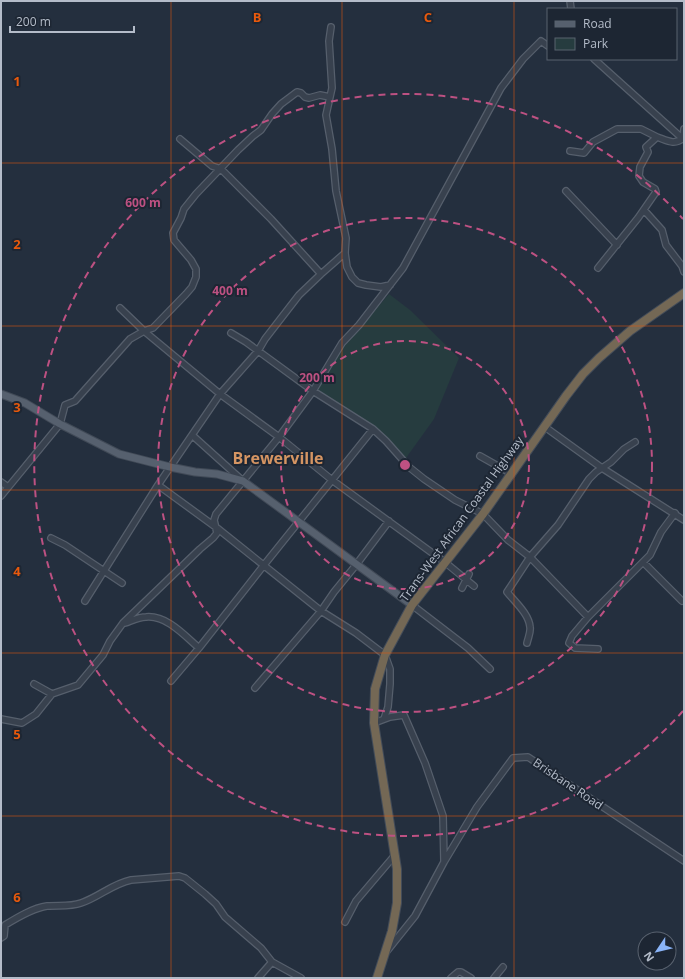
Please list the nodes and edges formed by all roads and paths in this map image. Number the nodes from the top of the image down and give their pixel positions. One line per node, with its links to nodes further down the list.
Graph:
1 (331, 27): 4 (street)
2 (547, 45): 18 (street)
3 (595, 60): 8 (street)
4 (330, 96): 10 (street); 14 (street)
5 (684, 129): 8 (street)
6 (657, 137): 8 (street); 9 (street); 12 (street)
7 (180, 139): 10 (street)
8 (684, 139)
9 (570, 151)
10 (221, 169): 17 (street); 21 (street)
11 (566, 191): 13 (street)
12 (644, 210): 13 (street); 16 (street)
13 (617, 245): 15 (street)
14 (345, 253): 17 (street); 18 (street)
15 (598, 268)
16 (684, 272)
17 (320, 274): 23 (street)
18 (390, 285): 24 (street)
19 (684, 293): 28 (highway, Trans-West African Coastal Highway)
20 (120, 308): 21 (street)
21 (144, 331): 26 (street); 27 (street)
22 (231, 333): 23 (street)
23 (258, 350): 24 (street); 26 (street)
24 (313, 391): 29 (street); 31 (street)
25 (1, 394): 27 (main road)
26 (220, 394): 30 (street); 31 (street)
27 (60, 424): 34 (main road); 41 (street)
28 (545, 427): 35 (street); 36 (highway, Trans-West African Coastal Highway)
29 (373, 429): 37 (street); 44 (street)
30 (192, 434): 34 (street); 38 (street)
31 (279, 437): 37 (street); 38 (street)
32 (635, 442): 35 (street)
33 (480, 456): 36 (street)
34 (170, 467): 38 (main road); 40 (street)
35 (602, 468): 43 (street); 50 (street)
36 (512, 474): 44 (highway, Trans-West African Coastal Highway)
37 (332, 480): 46 (street); 47 (street)
38 (243, 481): 47 (main road); 48 (street)
39 (1, 482): 41 (street)
40 (158, 485): 48 (street); 55 (street)
41 (8, 487): 42 (street)
42 (1, 496)
43 (675, 513): 45 (street); 51 (street)
44 (483, 514): 50 (street); 52 (highway, Trans-West African Coastal Highway)
45 (684, 520)
46 (389, 521): 52 (street); 54 (street)
47 (298, 522): 53 (street); 54 (main road)
48 (217, 528): 53 (street); 66 (street)
49 (51, 538): 55 (street)
50 (530, 557): 65 (street); 67 (street)
51 (643, 562): 62 (street); 65 (street)
52 (446, 563): 57 (street); 63 (highway, Trans-West African Coastal Highway)
53 (264, 565): 64 (street); 68 (street)
54 (356, 565): 63 (main road); 64 (street)
55 (104, 570): 58 (street); 61 (street)
56 (469, 574): 57 (street)
57 (467, 580): 59 (street); 60 (street)
58 (122, 583)
59 (474, 586)
60 (462, 588)
61 (85, 601)
62 (682, 601)
63 (412, 605): 70 (highway, Trans-West African Coastal Highway); 71 (street)
64 (321, 611): 70 (street); 74 (street)
65 (588, 618): 69 (street)
66 (123, 624): 68 (street); 75 (street)
67 (527, 643)
68 (199, 648): 72 (street)
69 (598, 649)
70 (385, 655): 77 (street); 78 (highway, Trans-West African Coastal Highway)
71 (490, 669)
72 (170, 681)
73 (34, 684): 75 (street)
74 (255, 688)
75 (52, 694): 76 (street)
76 (1, 719)
77 (384, 719): 78 (street); 81 (street)
78 (374, 723): 79 (highway, Trans-West African Coastal Highway)
79 (395, 855): 82 (street); 84 (highway, Trans-West African Coastal Highway)
80 (684, 861): 81 (street, Brisbane Road)
81 (444, 862): 84 (street)
82 (345, 922)
83 (1, 938): 85 (street)
84 (386, 953): 89 (highway, Trans-West African Coastal Highway)
85 (272, 962): 87 (street); 88 (street)
86 (503, 967): 92 (street)
87 (258, 978)
88 (300, 978)
89 (377, 978)
90 (451, 978): 91 (street)
91 (471, 978)
92 (494, 978)

